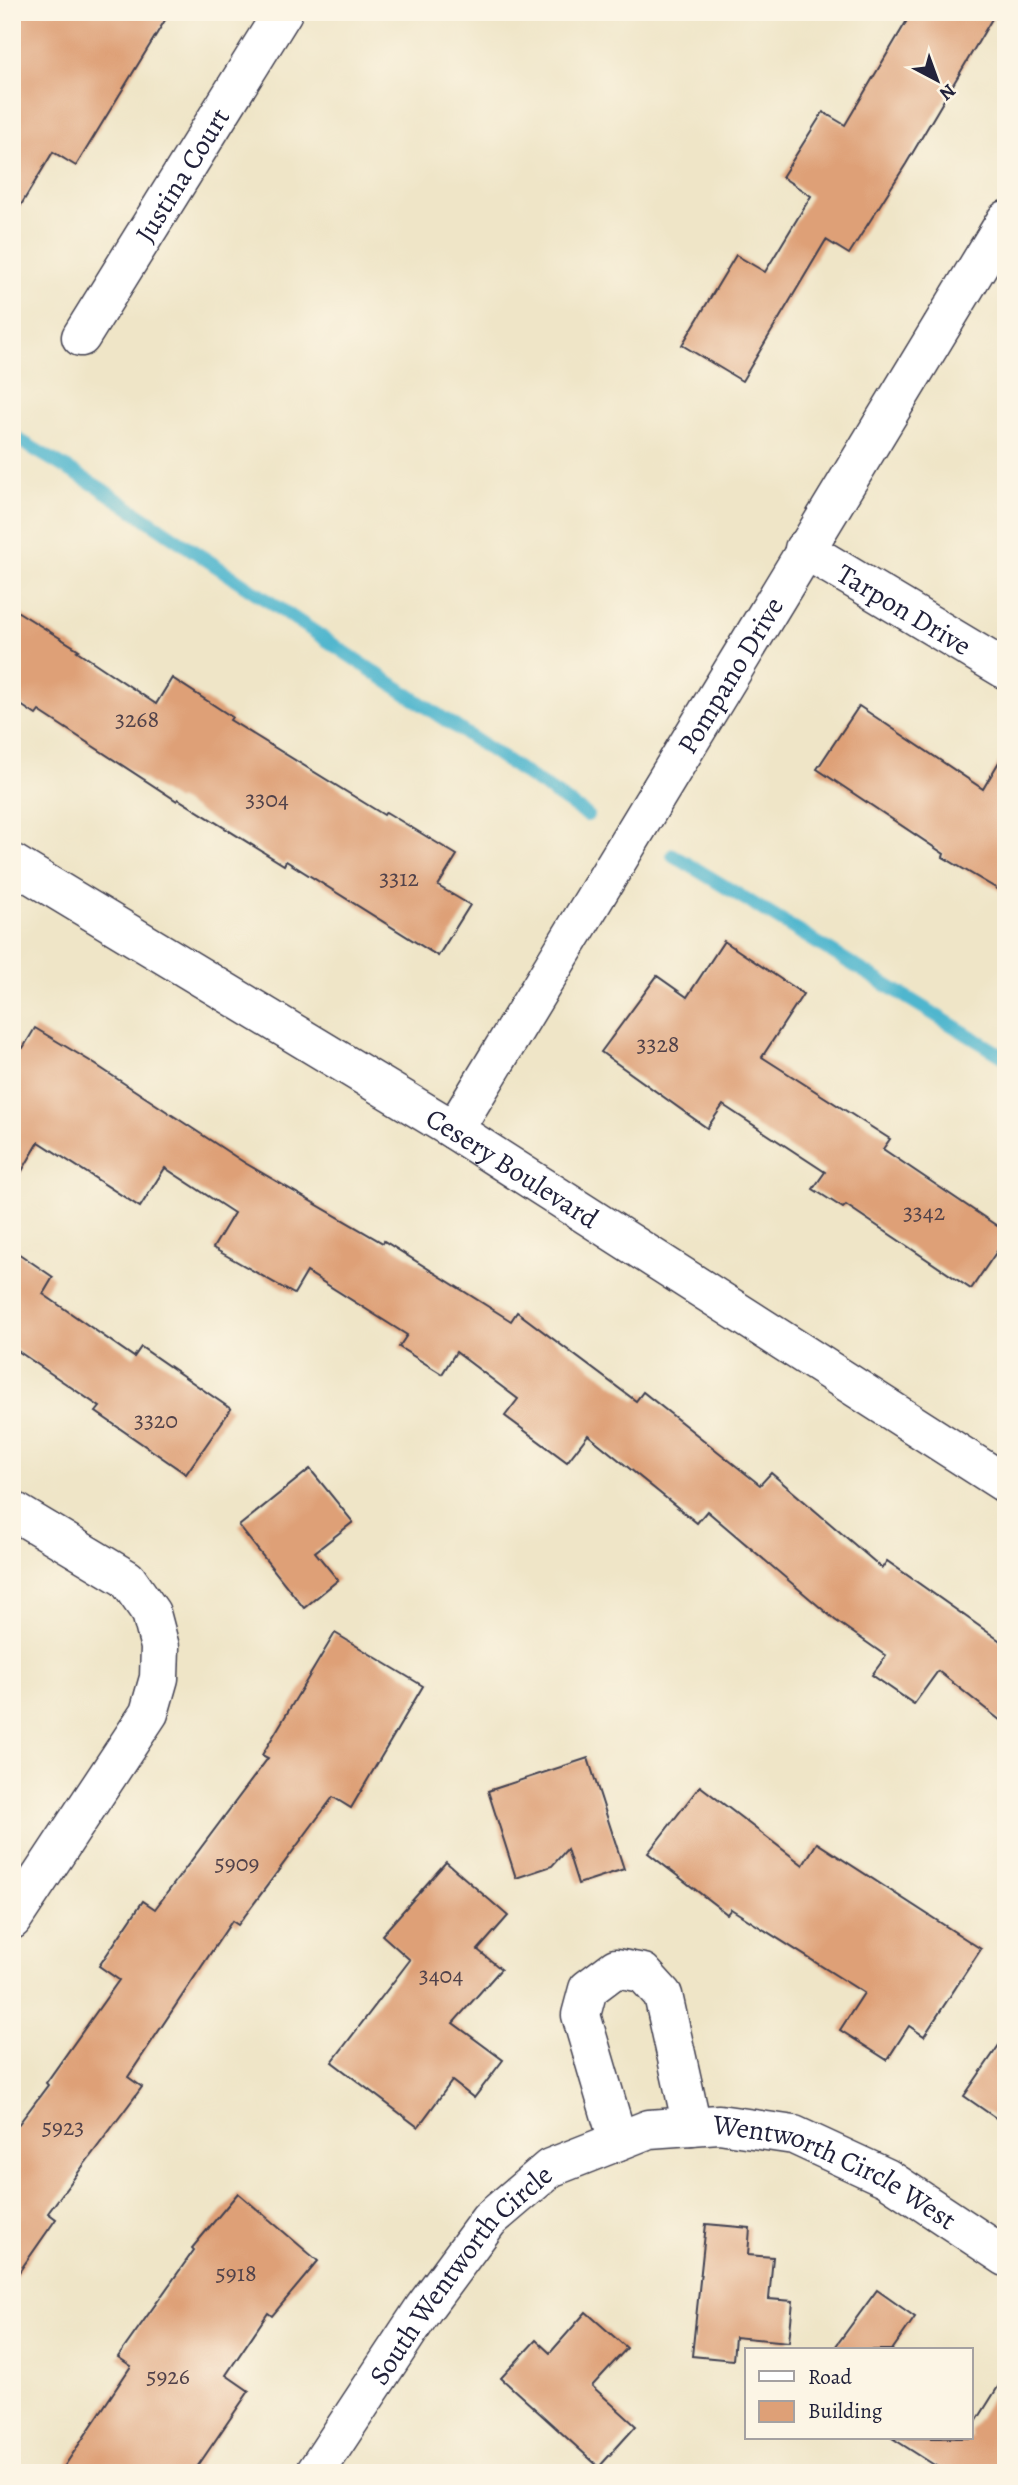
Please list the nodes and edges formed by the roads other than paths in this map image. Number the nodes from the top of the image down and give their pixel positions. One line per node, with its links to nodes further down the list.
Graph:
1 (283, 12): 3 (street, Justina Court)
2 (1006, 220): 4 (street, Pompano Drive)
3 (81, 337)
4 (804, 549): 5 (street, Tarpon Drive); 7 (street, Pompano Drive)
5 (1006, 670)
6 (12, 863): 7 (street, Cesery Boulevard)
7 (454, 1130): 8 (street, Cesery Boulevard)
8 (1006, 1484)
9 (12, 1510): 10 (street)
10 (12, 1920)
11 (692, 2126): 12 (street, Wentworth Circle West); 12 (street); 13 (street, Wentworth Circle West)
12 (633, 2135): 14 (street, South Wentworth Circle)
13 (1006, 2257)
14 (315, 2473)

